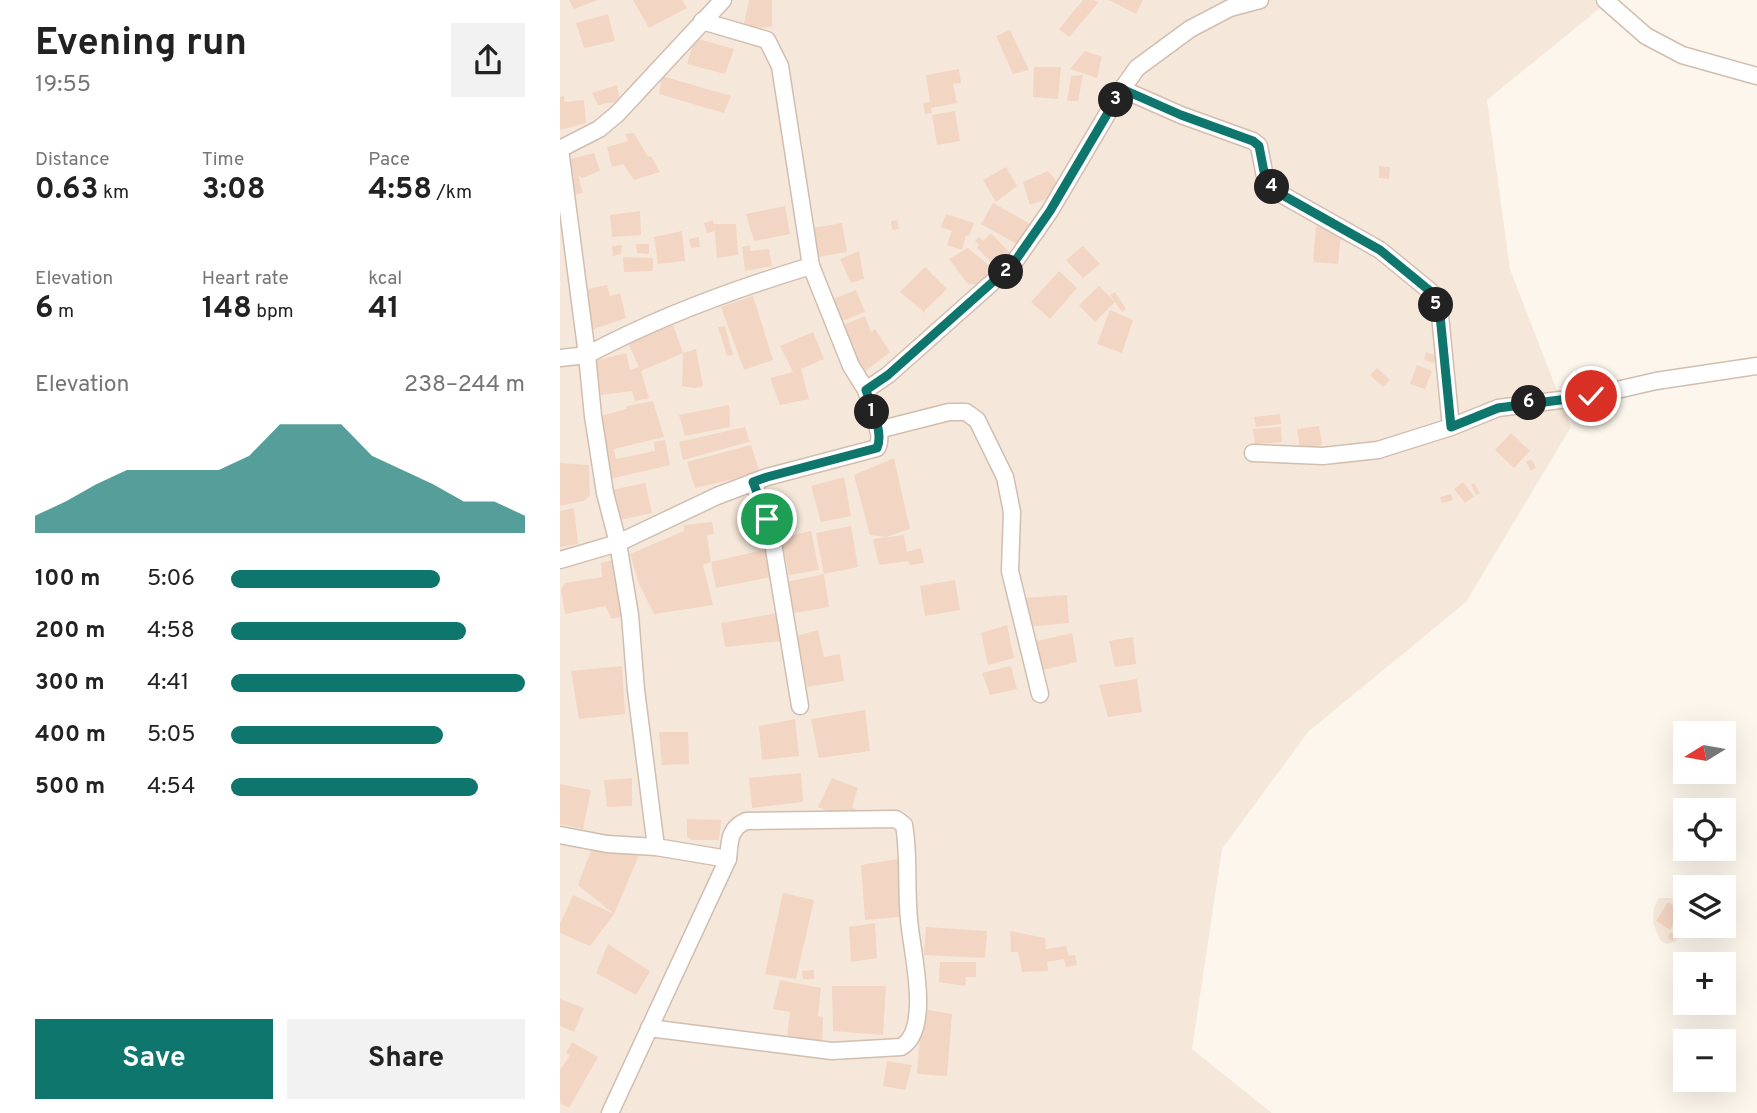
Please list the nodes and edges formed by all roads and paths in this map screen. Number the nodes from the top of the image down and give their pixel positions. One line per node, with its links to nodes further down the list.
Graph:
1 (723, 0): 4 (street)
2 (1260, 0): 6 (street)
3 (1605, 0): 5 (street)
4 (702, 21): 7 (street); 8 (street)
5 (1757, 76)
6 (1122, 89): 12 (street); 13 (street)
7 (560, 149): 9 (street)
8 (811, 265): 9 (street); 12 (street)
9 (587, 355): 10 (street); 17 (street)
10 (560, 358)
11 (1757, 366): 13 (street)
12 (866, 390): 14 (street)
13 (1451, 427): 15 (street)
14 (878, 430): 16 (street); 19 (street)
15 (1253, 453)
16 (753, 482): 17 (street); 20 (street)
17 (618, 543): 18 (street); 22 (street)
18 (560, 559)
19 (1040, 694)
20 (800, 706)
21 (560, 835): 22 (street)
22 (656, 847): 23 (street)
23 (728, 859): 24 (street); 24 (street)
24 (649, 1028): 25 (street)
25 (610, 1113)

